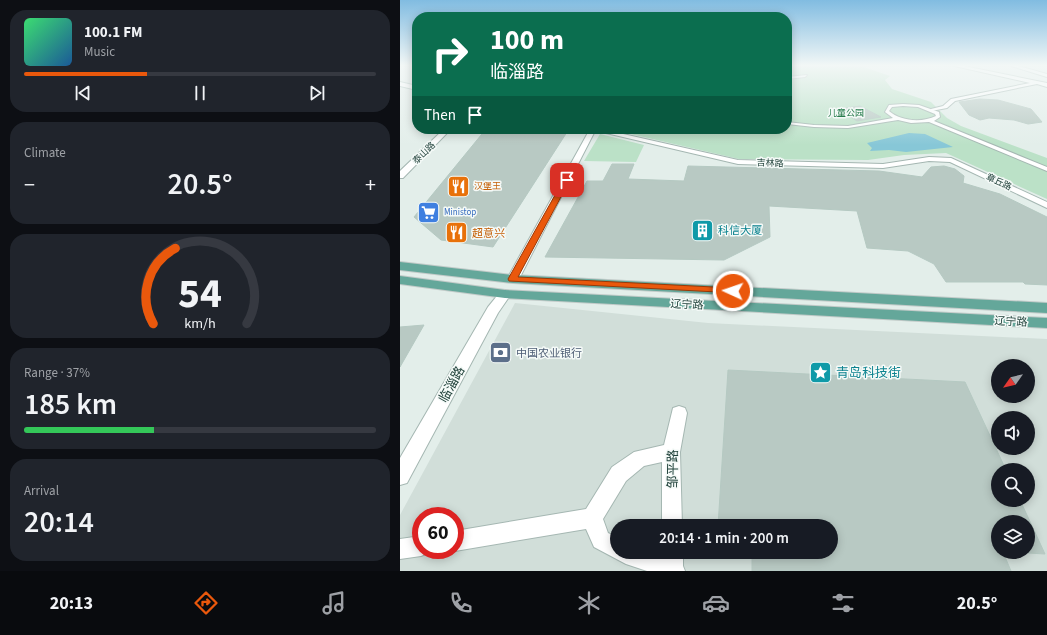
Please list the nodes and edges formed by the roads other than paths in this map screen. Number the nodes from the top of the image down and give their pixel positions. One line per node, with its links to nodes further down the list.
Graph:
1 (994, 92): 2 (street)
2 (933, 110): 3 (street); 4 (street)
3 (899, 118): 4 (street); 5 (street)
4 (931, 121): 12 (street)
5 (792, 123)
6 (435, 134): 11 (street, 泰山路)
7 (443, 134): 13 (street, 泰山路)
8 (590, 134): 16 (street)
9 (615, 134): 10 (street, 吉林路)
10 (951, 160): 14 (street, 章丘路)
11 (400, 167)
12 (1047, 169)
13 (400, 176)
14 (1047, 205)
15 (400, 266): 16 (main road, 辽宁路)
16 (513, 279): 19 (main road, 辽宁路)
17 (400, 280): 18 (main road, 辽宁路)
18 (504, 294): 20 (main road, 辽宁路); 23 (street, 临淄路)
19 (1047, 308)
20 (1047, 323)
21 (679, 413): 22 (street, 邹平路)
22 (672, 452): 24 (street); 25 (street, 邹平路)
23 (400, 476)
24 (592, 518): 26 (street); 27 (street)
25 (672, 519)
26 (464, 539)
27 (610, 544)
28 (412, 547): 29 (street)
29 (400, 549)
30 (646, 559): 31 (street)
31 (673, 563)

